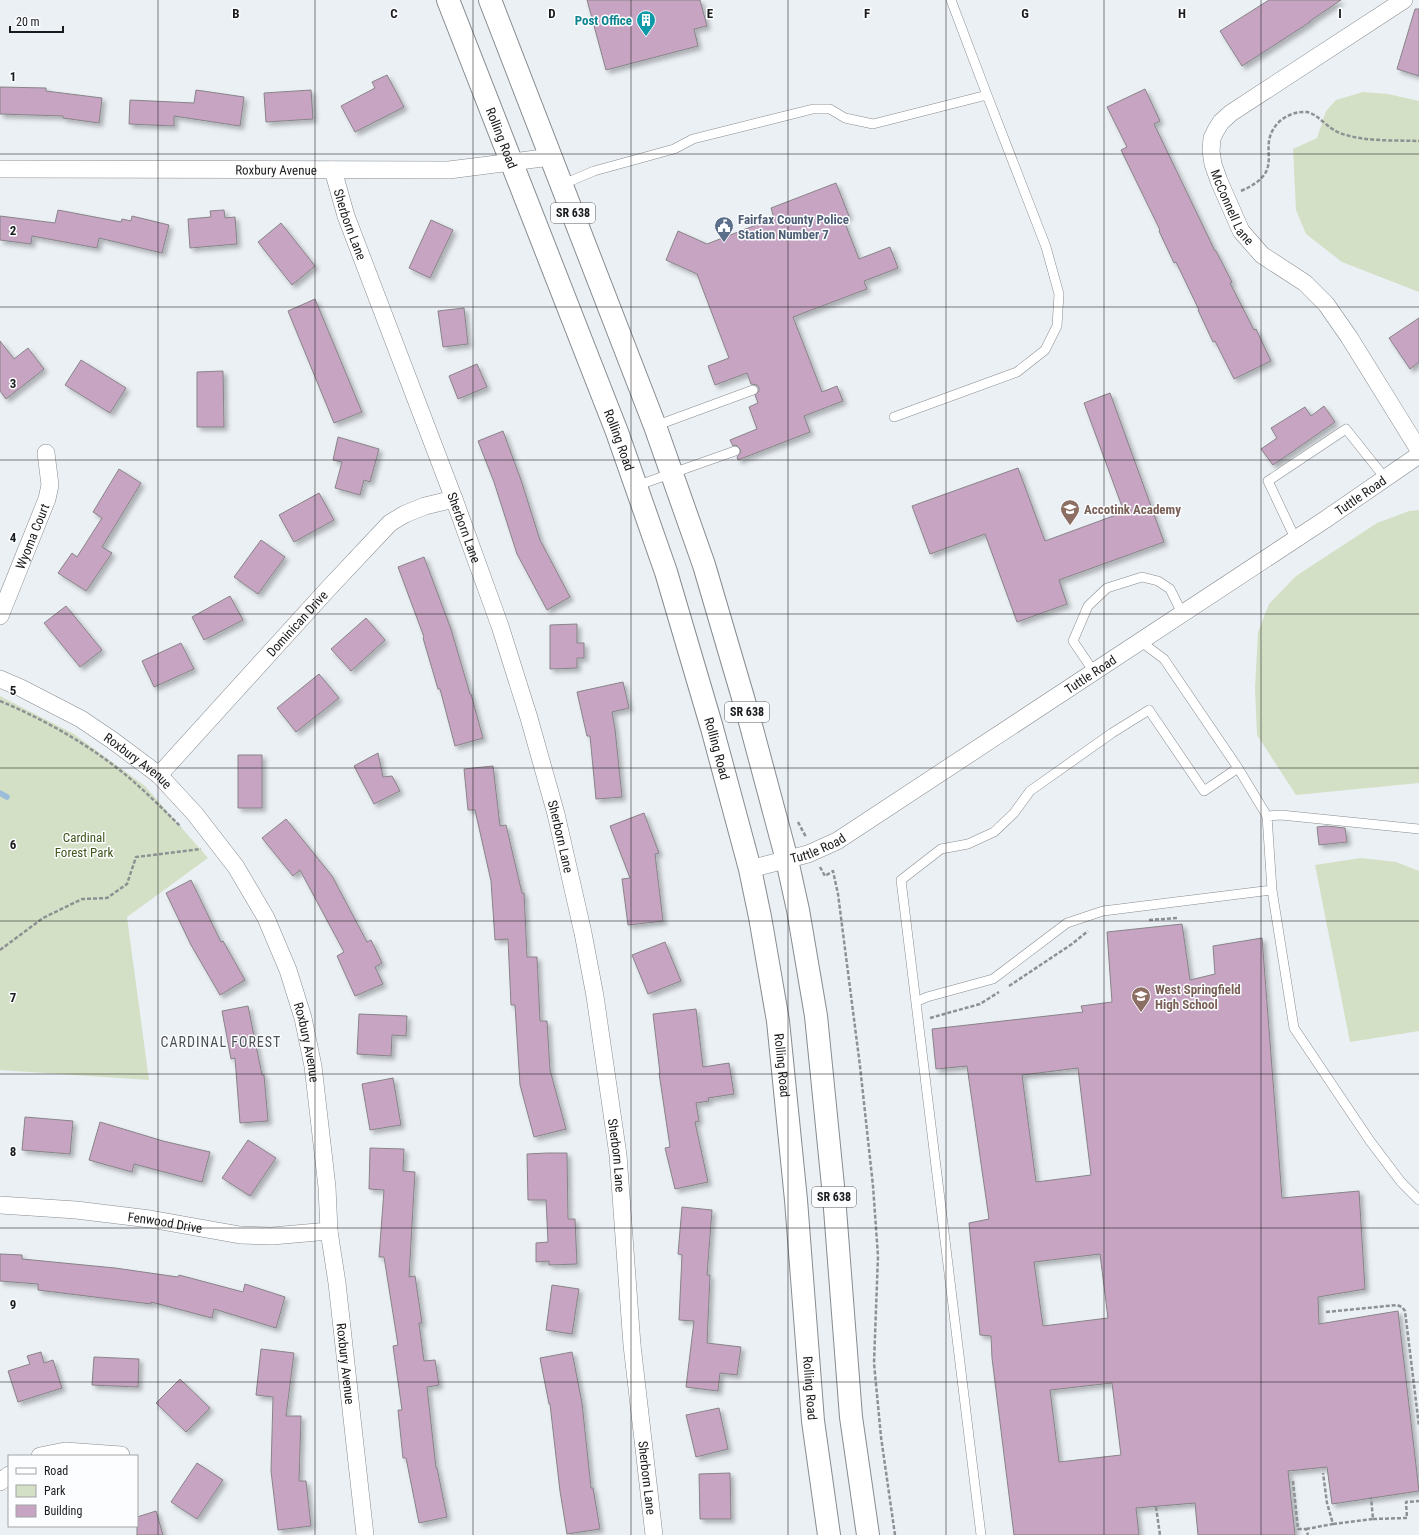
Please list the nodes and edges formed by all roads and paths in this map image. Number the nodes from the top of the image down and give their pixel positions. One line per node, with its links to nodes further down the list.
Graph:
1 (448, 0): 8 (main road, Rolling Road / SR 638)
2 (490, 0): 7 (main road, SR 638)
3 (951, 0): 5 (lane)
4 (1404, 0): 12 (street, McConnell Lane)
5 (987, 95): 11 (lane); 14 (lane)
6 (1419, 141): 12 (path)
7 (551, 158): 8 (street, Roxbury Avenue); 11 (main road, SR 638)
8 (512, 162): 10 (street, Roxbury Avenue); 22 (main road, Rolling Road / SR 638)
9 (0, 169): 10 (street, Roxbury Avenue)
10 (333, 170): 23 (street, Sherborn Lane)
11 (562, 185): 15 (main road, SR 638)
12 (1226, 198): 16 (street, McConnell Lane)
13 (753, 390): 15 (lane)
14 (894, 417)
15 (655, 426): 20 (main road, SR 638)
16 (1419, 450)
17 (734, 451): 20 (lane)
18 (46, 453): 26 (street, Wyoma Court)
19 (1419, 455): 21 (street, Tuttle Road)
20 (672, 473): 22 (lane); 39 (main road, SR 638)
21 (1385, 478): 24 (street, Tuttle Road); 24 (lane)
22 (635, 486): 40 (main road, Rolling Road / SR 638)
23 (454, 499): 32 (street, Dominican Drive); 68 (street, Sherborn Lane)
24 (1296, 538): 25 (street, Tuttle Road)
25 (1182, 613): 27 (street, Tuttle Road); 28 (lane)
26 (0, 616)
27 (1140, 641): 28 (street, Tuttle Road); 31 (lane)
28 (1094, 672): 38 (street, Tuttle Road)
29 (0, 679): 32 (street, Roxbury Avenue)
30 (0, 701): 35 (path)
31 (1238, 768): 33 (lane); 48 (lane)
32 (159, 776): 52 (street, Roxbury Avenue)
33 (1267, 816): 36 (lane); 41 (lane)
34 (798, 822): 38 (path)
35 (182, 827)
36 (1419, 829)
37 (198, 843): 45 (path)
38 (813, 852): 39 (street, Tuttle Road); 71 (path)
39 (787, 860): 40 (street, Tuttle Road); 70 (main road, SR 638)
40 (750, 869): 69 (main road, Rolling Road / SR 638)
41 (1272, 890): 48 (lane); 50 (lane)
42 (1178, 918): 43 (path)
43 (1148, 920)
44 (1089, 930): 46 (path)
45 (0, 950)
46 (1007, 987)
47 (1000, 992): 49 (path)
48 (916, 1002): 49 (lane)
49 (922, 1019): 72 (lane)
50 (1419, 1200)
51 (0, 1205): 52 (street, Fenwood Drive)
52 (329, 1231): 67 (street, Roxbury Avenue)
53 (1326, 1312): 54 (path)
54 (1419, 1426)
55 (45, 1455): 56 (street)
56 (121, 1455)
57 (1323, 1473): 65 (path)
58 (8, 1476): 60 (street)
59 (1293, 1481): 66 (path)
60 (0, 1482)
61 (1371, 1497): 64 (path)
62 (1419, 1501): 64 (path)
63 (1156, 1506): 73 (path)
64 (1373, 1519): 65 (path)
65 (1333, 1524): 66 (path)
66 (1306, 1529): 74 (path)
67 (365, 1535)
68 (654, 1535)
69 (829, 1535)
70 (868, 1535)
71 (895, 1535)
72 (981, 1535)
73 (1160, 1535)
74 (1308, 1535)

